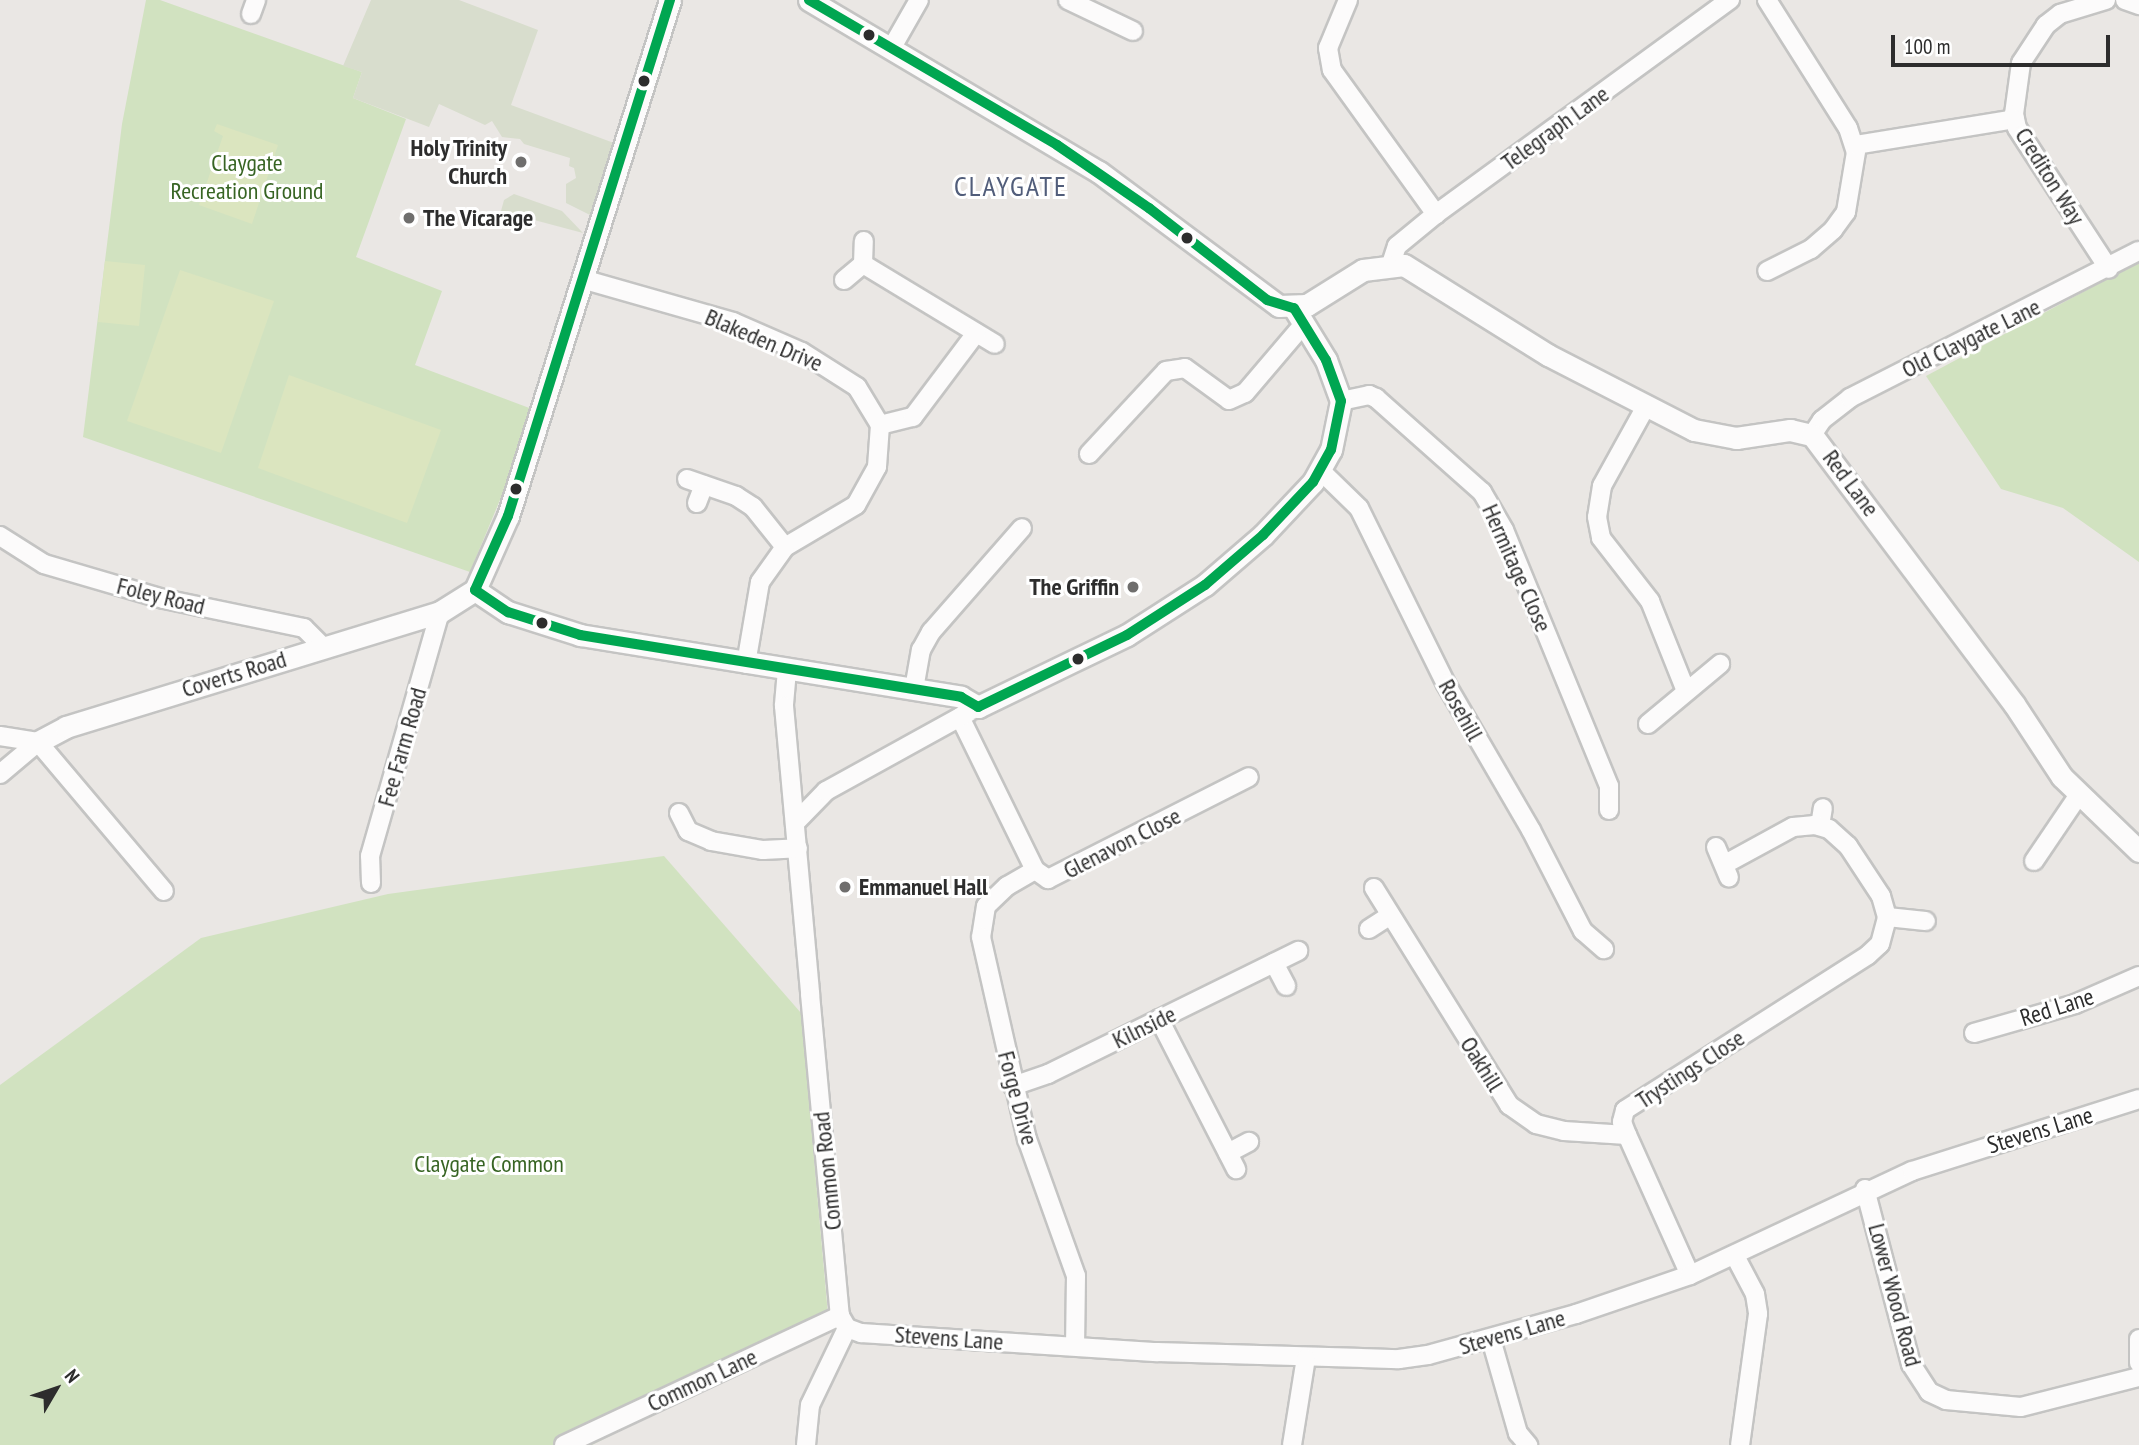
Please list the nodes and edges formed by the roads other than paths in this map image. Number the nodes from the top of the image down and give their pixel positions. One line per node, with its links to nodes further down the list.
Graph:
1 (670, 0): 23 (street)
2 (809, 0): 13 (street)
3 (919, 0): 13 (street)
4 (1068, 0): 11 (street)
5 (1348, 0): 16 (street)
6 (1730, 0): 16 (street, Telegraph Lane)
7 (1767, 0): 15 (street)
8 (2106, 0): 14 (street, Crediton Way)
9 (2125, 0): 10 (street)
10 (2139, 5)
11 (1100, 6): 12 (street)
12 (1133, 31)
13 (891, 49): 25 (street)
14 (2014, 119): 15 (street); 21 (street, Crediton Way)
15 (1856, 145): 22 (street)
16 (1436, 214): 20 (street, Telegraph Lane)
17 (864, 241): 19 (street)
18 (2139, 251): 21 (street, Old Claygate Lane)
19 (863, 264): 24 (street); 26 (street)
20 (1391, 264): 25 (street); 29 (street, Red Lane)
21 (2109, 269): 31 (street, Old Claygate Lane)
22 (1767, 271)
23 (582, 279): 30 (street, Blakeden Drive); 40 (street)
24 (844, 280)
25 (1298, 317): 28 (street); 32 (street)
26 (976, 333): 27 (street); 30 (street)
27 (995, 344)
28 (1341, 401): 33 (street); 56 (street, Hermitage Close)
29 (1645, 408): 31 (street, Red Lane); 47 (street)
30 (880, 425): 39 (street)
31 (1812, 435): 54 (street, Red Lane)
32 (1089, 454)
33 (1321, 471): 48 (street); 72 (street, Rosehill)
34 (687, 480): 35 (street)
35 (704, 485): 36 (street); 39 (street)
36 (697, 503)
37 (1022, 528): 46 (street)
38 (0, 536): 42 (street, Foley Road)
39 (785, 547): 43 (street)
40 (475, 590): 41 (street, Coverts Road); 43 (street)
41 (440, 612): 42 (street, Coverts Road); 65 (street, Fee Farm Road)
42 (323, 647): 51 (street, Coverts Road)
43 (746, 664): 45 (street)
44 (1720, 664): 47 (street)
45 (787, 670): 46 (street); 58 (street, Common Road)
46 (914, 690): 48 (street)
47 (1686, 691): 49 (street)
48 (969, 712): 58 (street); 64 (street, Glenavon Close)
49 (1648, 724)
50 (0, 736): 51 (street)
51 (38, 742): 52 (street, Coverts Road); 67 (street)
52 (0, 774)
53 (1249, 778): 64 (street, Glenavon Close)
54 (2078, 796): 62 (street, Red Lane); 63 (street)
55 (1823, 808): 59 (street)
56 (1609, 810)
57 (679, 813): 61 (street)
58 (796, 822): 61 (street, Common Road)
59 (1820, 826): 60 (street); 69 (street)
60 (1716, 847)
61 (798, 848): 86 (street, Common Road)
62 (2139, 851)
63 (2034, 861)
64 (1035, 870): 79 (street, Forge Drive)
65 (371, 883)
66 (1374, 888): 68 (street, Oakhill)
67 (164, 891)
68 (1389, 916): 71 (street); 81 (street, Oakhill)
69 (1887, 917): 70 (street); 81 (street, Trystings Close)
70 (1926, 921)
71 (1369, 929)
72 (1604, 949)
73 (1298, 951): 74 (street, Kilnside)
74 (1273, 963): 76 (street); 77 (street, Kilnside)
75 (2139, 976): 78 (street, Red Lane)
76 (1286, 986)
77 (1159, 1019): 79 (street, Kilnside); 82 (street)
78 (1974, 1033)
79 (1013, 1086): 89 (street, Forge Drive)
80 (2139, 1099): 83 (street, Stevens Lane)
81 (1627, 1135): 85 (street, Trystings Close)
82 (1249, 1142)
83 (1865, 1189): 84 (street, Stevens Lane); 92 (street, Lower Wood Road)
84 (1735, 1256): 85 (street, Stevens Lane); 97 (street)
85 (1689, 1275): 87 (street, Stevens Lane)
86 (844, 1322): 89 (street, Stevens Lane); 93 (street, Common Lane); 94 (street)
87 (1491, 1339): 90 (street, Stevens Lane); 96 (street)
88 (2139, 1339): 91 (street)
89 (1075, 1346): 90 (street, Stevens Lane)
90 (1306, 1358): 95 (street)
91 (2139, 1363)
92 (2139, 1377)
93 (564, 1445)
94 (806, 1445)
95 (1292, 1445)
96 (1528, 1445)
97 (1740, 1445)

